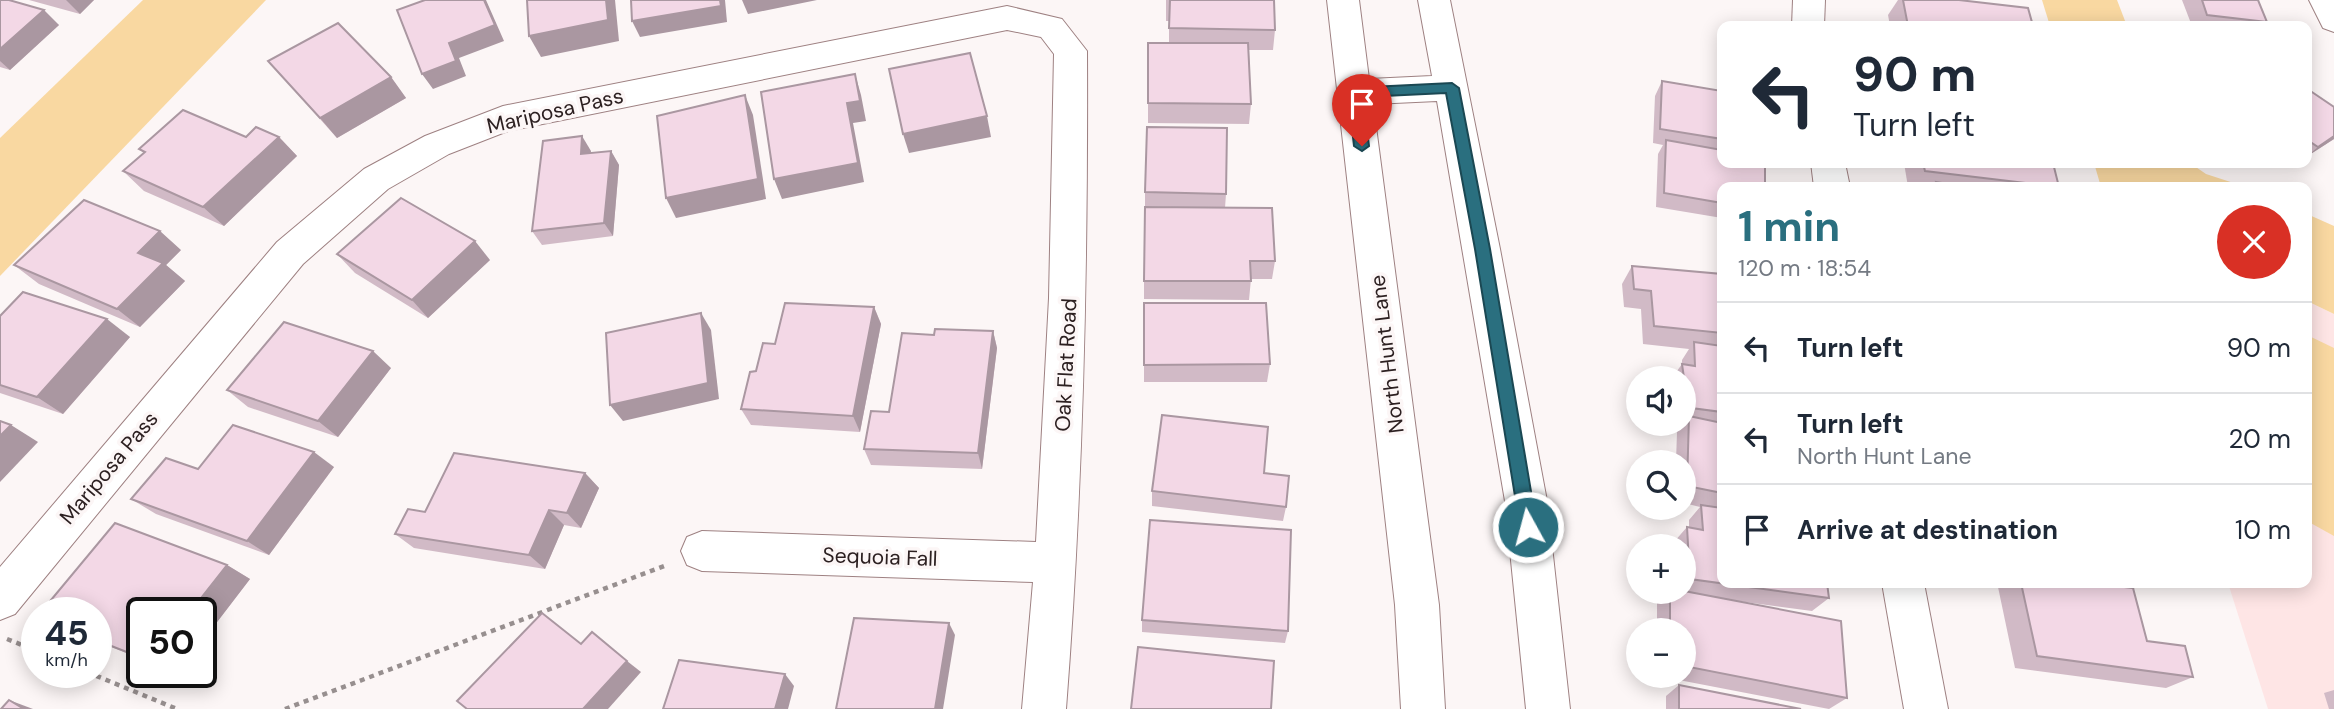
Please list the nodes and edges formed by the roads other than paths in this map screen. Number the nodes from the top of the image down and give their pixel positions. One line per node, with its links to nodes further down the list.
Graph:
1 (1343, 0): 9 (street, North Hunt Lane)
2 (1434, 0): 8 (street)
3 (1809, 0): 6 (street)
4 (2325, 0): 5 (street)
5 (2334, 20)
6 (1808, 21)
7 (1051, 27): 11 (street, Oak Flat Road); 13 (street, Mariposa Pass)
8 (1452, 88): 9 (street); 16 (street)
9 (1355, 92): 15 (street, North Hunt Lane)
10 (702, 551): 11 (street, Sequoia Fall)
11 (1058, 563): 14 (street, Oak Flat Road)
12 (1904, 588): 17 (street)
13 (0, 599)
14 (1044, 709)
15 (1423, 709)
16 (1548, 709)
17 (1926, 709)

